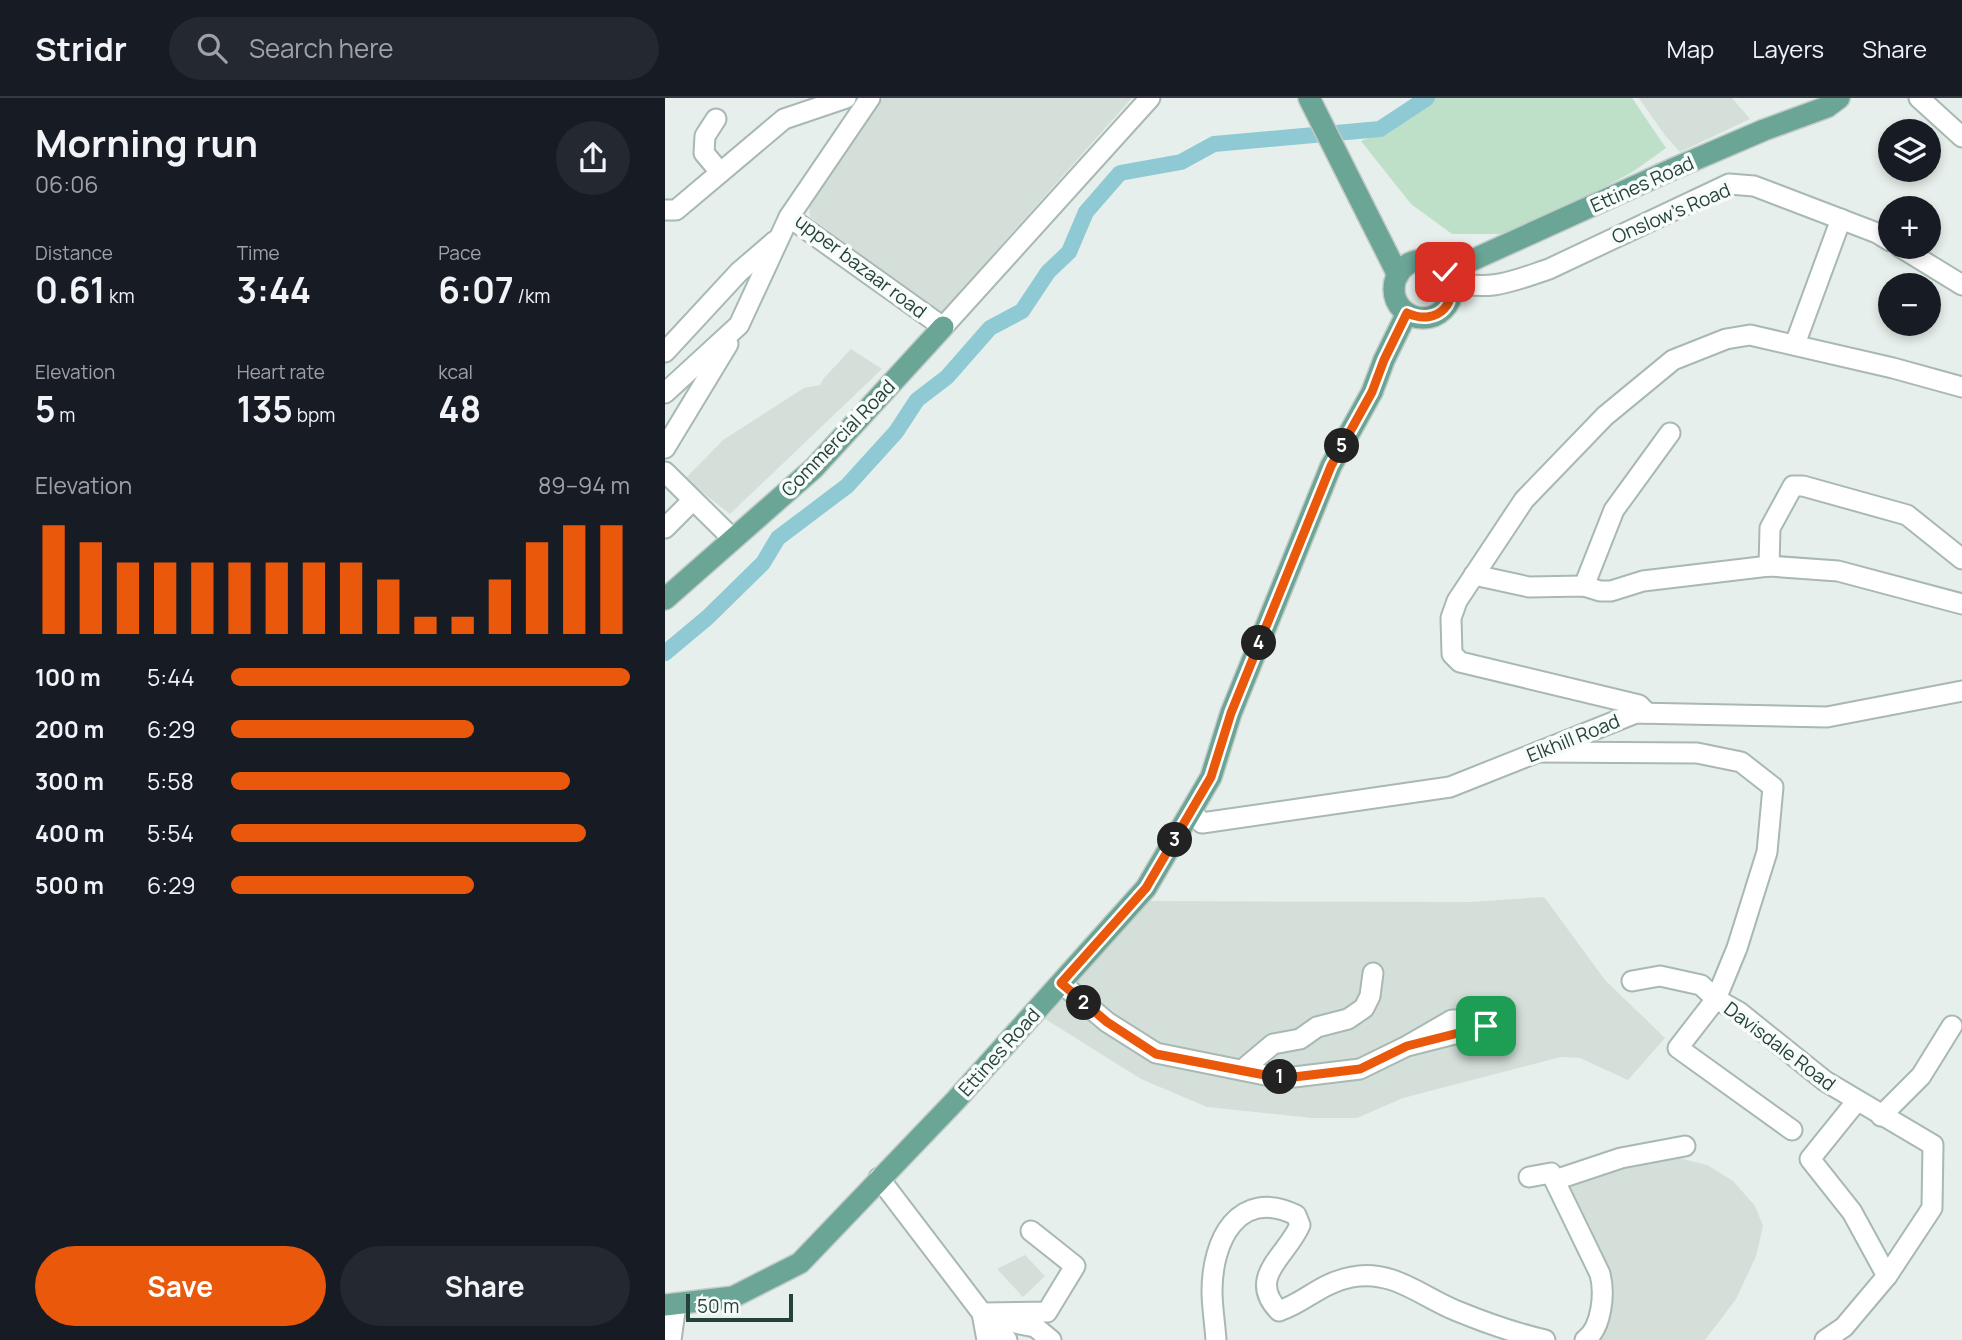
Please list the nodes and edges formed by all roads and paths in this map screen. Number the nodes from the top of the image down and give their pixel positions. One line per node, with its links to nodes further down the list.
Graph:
1 (846, 98): 9 (street)
2 (870, 98): 11 (street, upper bazaar road)
3 (1150, 98): 21 (street)
4 (1839, 98): 17 (main road, Ettines Road)
5 (1919, 98): 8 (street)
6 (1312, 106): 16 (main road)
7 (716, 119): 9 (street)
8 (1962, 136)
9 (720, 172): 10 (street)
10 (669, 214)
11 (789, 217): 14 (street); 21 (street, upper bazaar road)
12 (1841, 219): 13 (street, Onslow's Road); 17 (street, Onslow's Road); 22 (street)
13 (1878, 234)
14 (779, 237): 20 (street); 23 (street)
15 (1920, 259): 18 (street)
16 (1398, 275): 17 (main road); 19 (main road)
17 (1448, 276): 19 (main road)
18 (1962, 285)
19 (1407, 313): 41 (main road, Ettines Road)
20 (739, 325): 25 (street); 27 (street)
21 (943, 327): 31 (main road, Commercial Road)
22 (1795, 344): 24 (street); 34 (street)
23 (665, 352)
24 (1962, 387)
25 (665, 393)
26 (1670, 433): 35 (street)
27 (665, 448)
28 (665, 472): 29 (street)
29 (693, 500): 30 (street); 31 (street)
30 (665, 528)
31 (733, 539): 36 (main road, Commercial Road)
32 (1962, 559): 33 (street)
33 (1769, 566): 35 (street); 37 (street)
34 (1474, 575): 35 (street); 39 (street)
35 (1584, 586)
36 (665, 598)
37 (1962, 604)
38 (1962, 691): 39 (street, Elkhill Road)
39 (1647, 713): 40 (street, Elkhill Road)
40 (1540, 752): 41 (street, Elkhill Road); 45 (street, Davisdale Road)
41 (1192, 812): 44 (main road, Ettines Road)
42 (1373, 973): 48 (street)
43 (1632, 981): 45 (street)
44 (1061, 983): 48 (street); 54 (main road, Ettines Road)
45 (1716, 999): 49 (street, Davisdale Road); 51 (street)
46 (1952, 1026): 50 (street)
47 (1407, 1046): 48 (street)
48 (1242, 1070)
49 (1856, 1102): 50 (street, Davisdale Road); 57 (street)
50 (1881, 1116): 57 (street, Davisdale Road)
51 (1792, 1130)
52 (1685, 1146): 55 (street)
53 (1529, 1177): 55 (street)
54 (879, 1178): 58 (main road, Ettines Road); 59 (street)
55 (1555, 1180): 66 (street)
56 (1031, 1231): 59 (street)
57 (1887, 1276): 67 (street, Davisdale Road)
58 (670, 1304): 60 (street)
59 (984, 1315): 61 (street); 62 (street); 63 (street)
60 (671, 1340)
61 (987, 1340)
62 (1007, 1340)
63 (1051, 1340)
64 (1216, 1340): 65 (street)
65 (1545, 1340)
66 (1585, 1340)
67 (1826, 1340)

